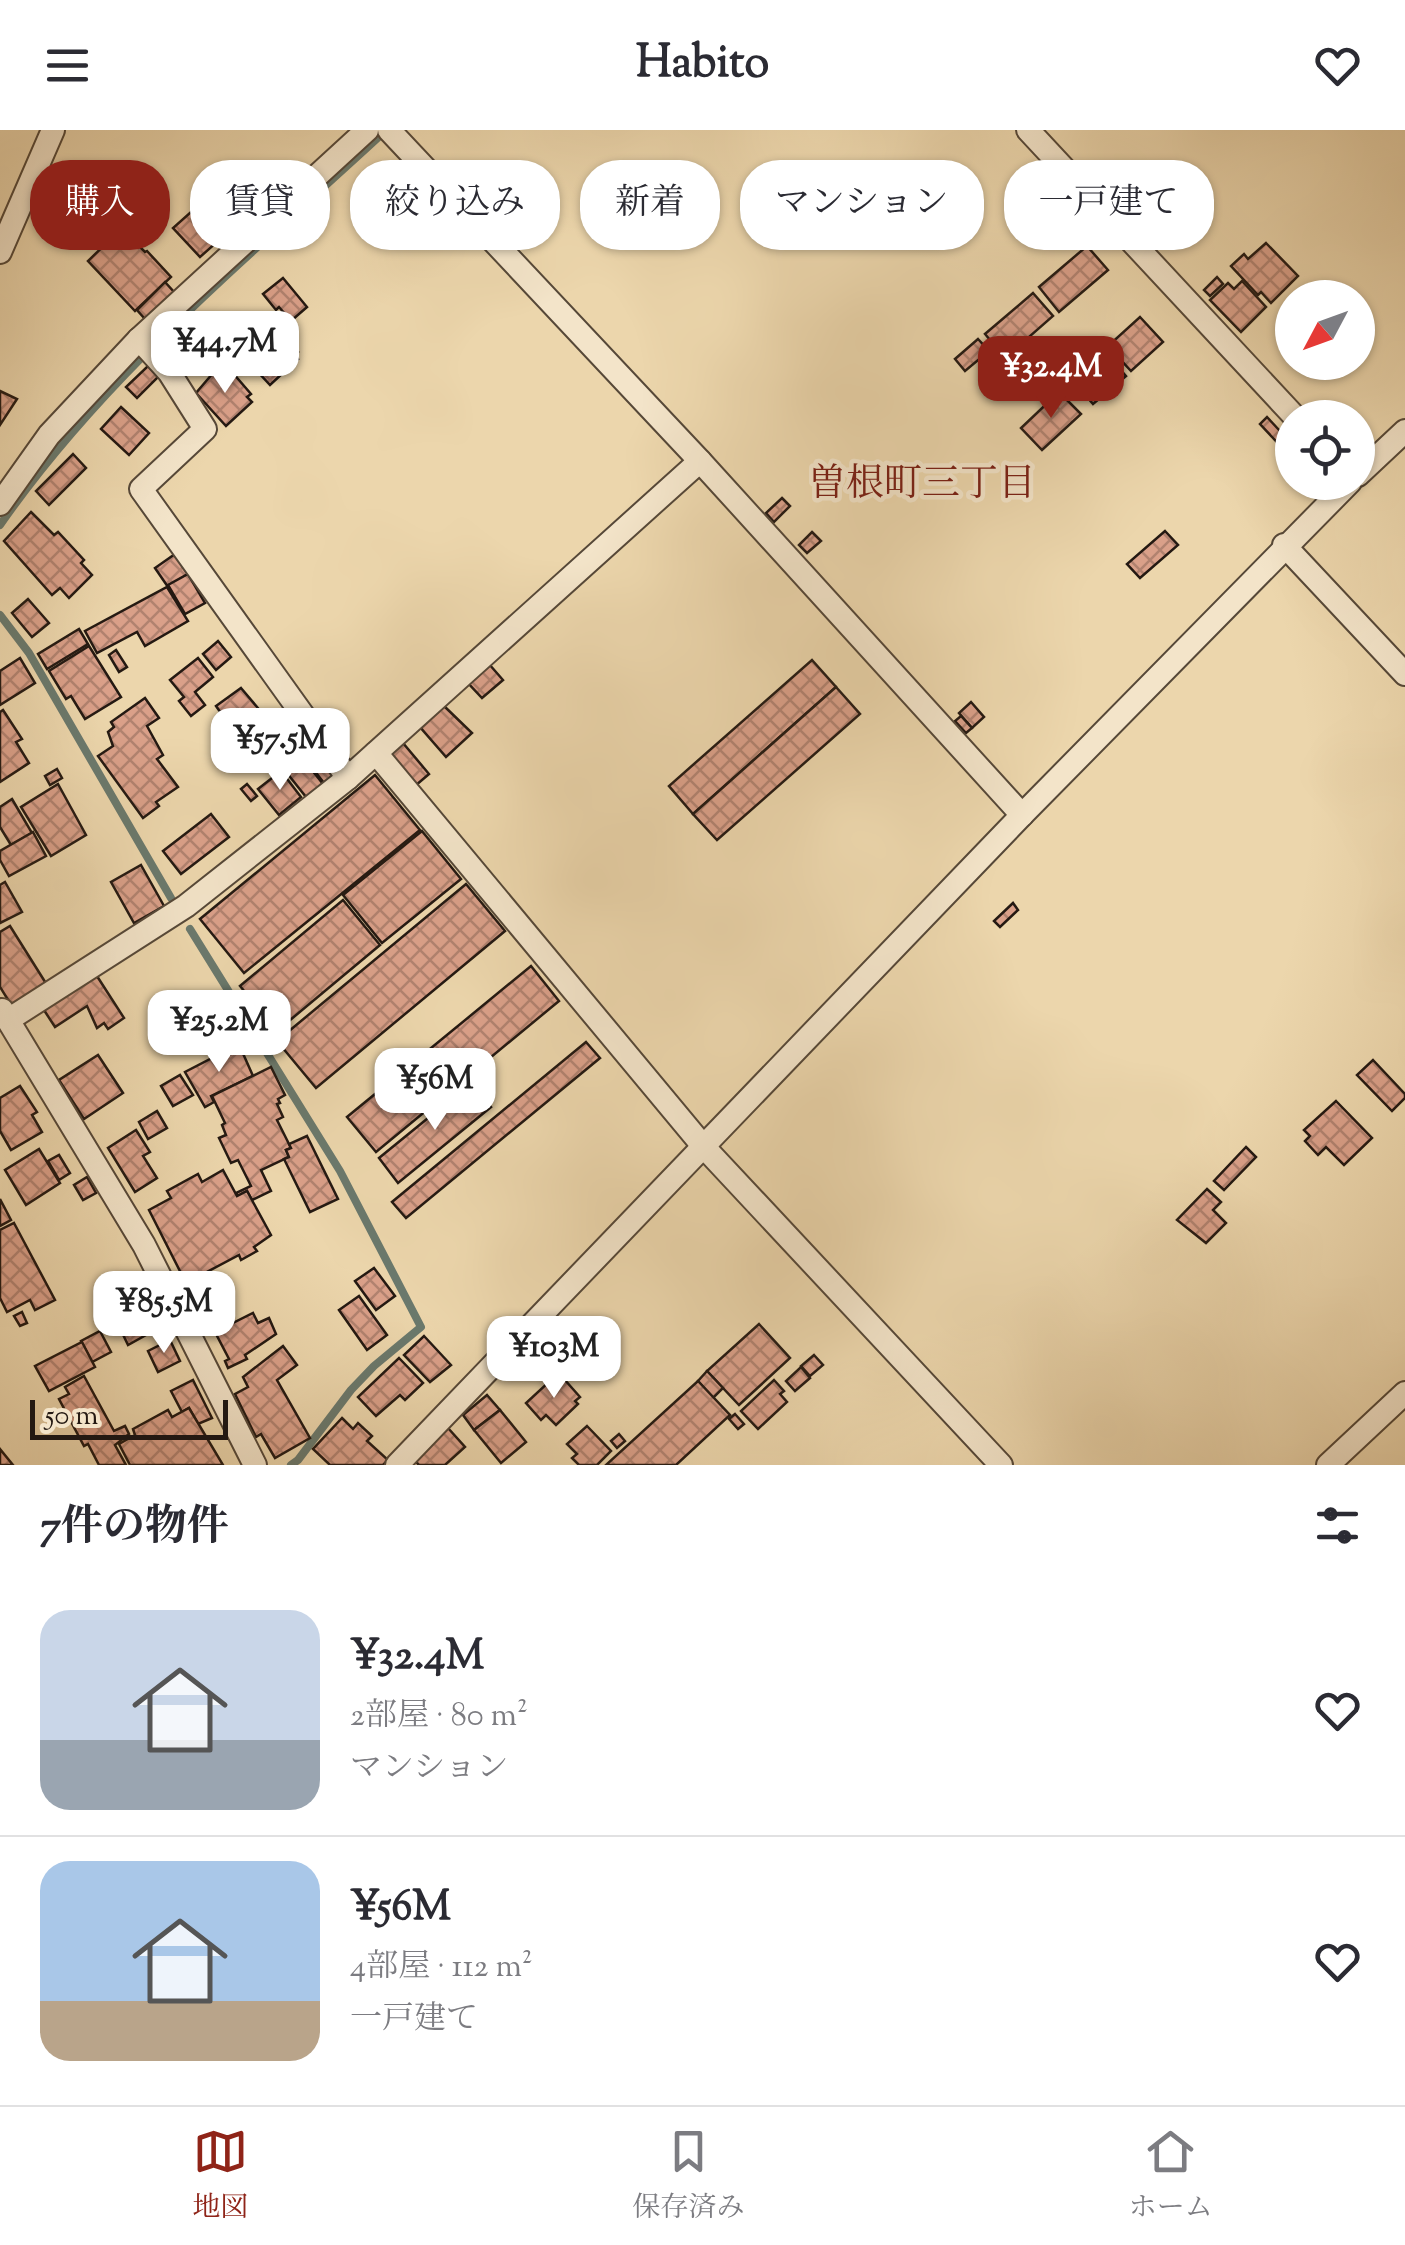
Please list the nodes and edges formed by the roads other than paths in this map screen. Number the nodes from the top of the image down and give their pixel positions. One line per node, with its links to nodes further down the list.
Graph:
1 (53, 130): 5 (street)
2 (366, 130): 6 (street)
3 (1028, 130): 7 (street)
4 (392, 134): 10 (street)
5 (0, 252)
6 (145, 346): 12 (street); 16 (street)
7 (1279, 400)
8 (1405, 431): 9 (street)
9 (1375, 459)
10 (700, 461): 15 (street); 17 (street)
11 (1331, 500): 13 (street)
12 (0, 504)
13 (1284, 546): 14 (street); 17 (street)
14 (1405, 674)
15 (376, 753): 16 (street); 19 (street)
16 (348, 778): 18 (street)
17 (1022, 815): 19 (street)
18 (4, 1014): 21 (street)
19 (703, 1146): 22 (street); 23 (street)
20 (1405, 1393): 24 (street)
21 (255, 1465)
22 (398, 1465)
23 (1000, 1465)
24 (1328, 1465)

